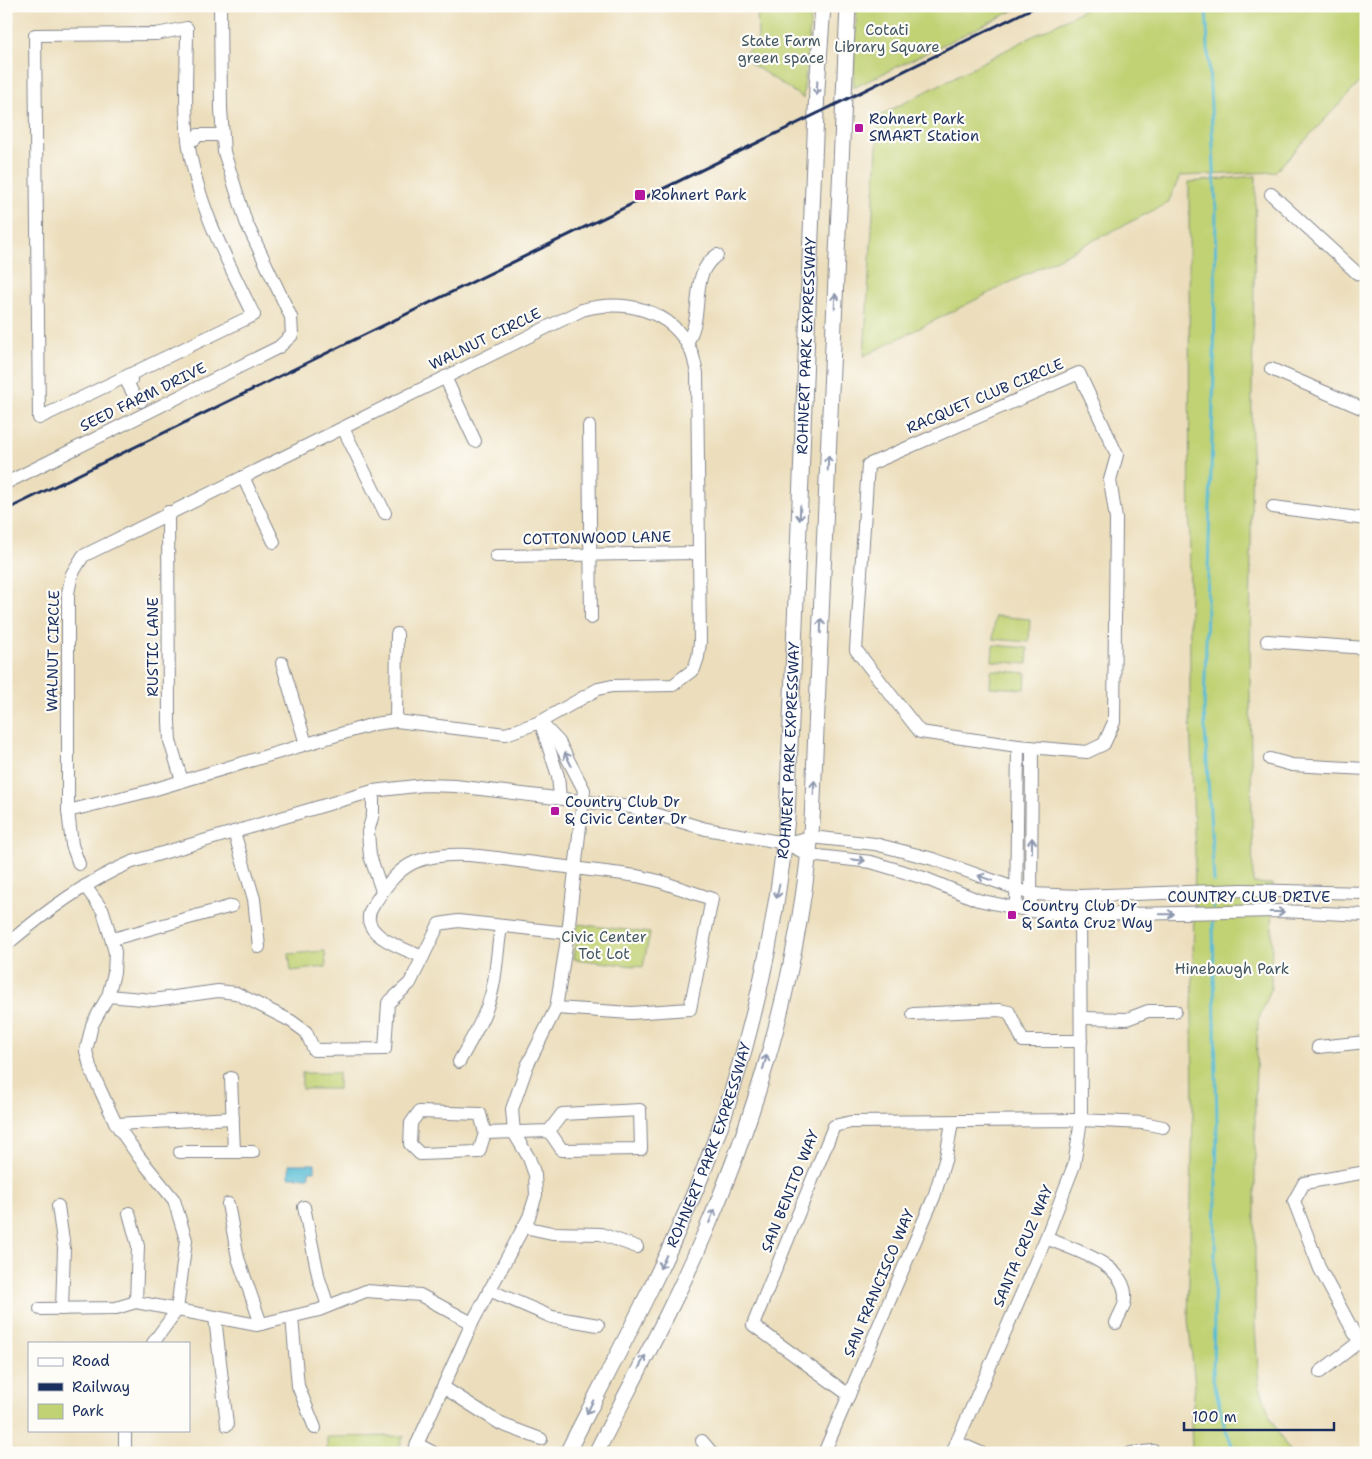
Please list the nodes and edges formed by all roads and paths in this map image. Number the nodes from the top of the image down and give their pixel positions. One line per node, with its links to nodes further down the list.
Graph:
1 (220, 6): 4 (street)
2 (823, 6): 47 (main road, ROHNERT PARK EXPRESSWAY, one-way to 47)
3 (848, 6): 46 (main road, ROHNERT PARK EXPRESSWAY, one-way to 3)
4 (218, 136): 5 (street); 14 (street, SEED FARM DRIVE)
5 (192, 139): 11 (street); 11 (street)
6 (1271, 194): 8 (street)
7 (717, 255): 9 (street)
8 (1366, 277)
9 (687, 344): 12 (street, WALNUT CIRCLE); 25 (street, WALNUT CIRCLE)
10 (1271, 369): 13 (street)
11 (130, 377): 14 (street)
12 (445, 377): 16 (street, WALNUT CIRCLE); 17 (street)
13 (1366, 410)
14 (148, 413): 19 (street, SEED FARM DRIVE)
15 (589, 426): 26 (street)
16 (344, 428): 18 (street, WALNUT CIRCLE); 22 (street)
17 (475, 441)
18 (243, 477): 21 (street, WALNUT CIRCLE); 24 (street)
19 (6, 483)
20 (1273, 507): 23 (street)
21 (168, 512): 40 (street, RUSTIC LANE); 44 (street, WALNUT CIRCLE)
22 (385, 513)
23 (1366, 519)
24 (274, 542)
25 (699, 553): 26 (street, COTTONWOOD LANE); 34 (street, WALNUT CIRCLE)
26 (591, 554): 27 (street, COTTONWOOD LANE); 28 (street)
27 (496, 556)
28 (591, 618)
29 (397, 634): 33 (street)
30 (1267, 641): 31 (street)
31 (1366, 648)
32 (282, 663): 35 (street)
33 (396, 721): 34 (street, WALNUT CIRCLE); 35 (street, WALNUT CIRCLE)
34 (540, 722): 42 (street); 43 (street, one-way to 34)
35 (306, 744): 40 (street, WALNUT CIRCLE)
36 (1018, 746): 37 (street, RACQUET CLUB CIRCLE); 37 (street, RACQUET CLUB CIRCLE); 52 (street)
37 (1032, 748): 55 (street, one-way to 37)
38 (1270, 759): 39 (street)
39 (1366, 769)
40 (182, 781): 44 (street, WALNUT CIRCLE)
41 (373, 791): 42 (street, COUNTRY CLUB DRIVE); 45 (street, COUNTRY CLUB DRIVE); 53 (street)
42 (560, 798): 43 (street, COUNTRY CLUB DRIVE)
43 (584, 801): 47 (street, COUNTRY CLUB DRIVE); 50 (street)
44 (68, 811): 49 (street, WALNUT CIRCLE)
45 (234, 832): 51 (street, COUNTRY CLUB DRIVE); 66 (street)
46 (811, 837): 47 (street, COUNTRY CLUB DRIVE); 48 (main road, ROHNERT PARK EXPRESSWAY); 52 (street, COUNTRY CLUB DRIVE, one-way to 46)
47 (785, 843): 48 (street, COUNTRY CLUB DRIVE); 124 (main road, ROHNERT PARK EXPRESSWAY, one-way to 124)
48 (809, 856): 58 (street, COUNTRY CLUB DRIVE, one-way to 58); 125 (main road, ROHNERT PARK EXPRESSWAY, one-way to 48)
49 (79, 864)
50 (576, 868): 53 (street); 63 (street); 69 (street)
51 (85, 886): 64 (street); 65 (street, COUNTRY CLUB DRIVE)
52 (1016, 890): 55 (street, COUNTRY CLUB DRIVE); 58 (street)
53 (382, 891): 67 (street)
54 (1366, 893): 56 (street, COUNTRY CLUB DRIVE)
55 (1031, 894): 56 (street, COUNTRY CLUB DRIVE); 59 (street)
56 (1080, 896): 60 (street, SANTA CRUZ WAY)
57 (232, 906): 64 (street)
58 (1016, 908): 59 (street, COUNTRY CLUB DRIVE)
59 (1031, 911): 60 (street, COUNTRY CLUB DRIVE)
60 (1080, 915): 61 (street, COUNTRY CLUB DRIVE, one-way to 61); 72 (street, SANTA CRUZ WAY)
61 (1366, 915)
62 (500, 927): 63 (street); 67 (street); 76 (street)
63 (568, 933): 69 (street)
64 (113, 939): 68 (street)
65 (6, 945)
66 (259, 947)
67 (423, 957): 68 (street)
68 (108, 996): 81 (street)
69 (556, 1008): 85 (street)
70 (1174, 1011): 72 (street)
71 (913, 1014): 73 (street)
72 (1081, 1018): 73 (street, SANTA CRUZ WAY)
73 (1081, 1041): 79 (street, SANTA CRUZ WAY)
74 (1366, 1042): 75 (street)
75 (1318, 1047)
76 (458, 1062)
77 (231, 1078): 78 (street)
78 (233, 1118): 81 (street); 86 (street)
79 (1081, 1120): 80 (street, SAN BENITO WAY); 82 (street, SAN BENITO WAY); 95 (street, SANTA CRUZ WAY)
80 (952, 1122): 113 (street, SAN FRANCISCO WAY); 113 (street, SAN BENITO WAY)
81 (116, 1124): 102 (street)
82 (1163, 1127)
83 (549, 1131): 83 (street); 85 (street)
84 (485, 1133): 84 (street); 85 (street)
85 (514, 1133): 94 (street)
86 (234, 1151): 87 (street); 88 (street)
87 (180, 1152)
88 (253, 1152)
89 (1366, 1172): 110 (street)
90 (228, 1204): 107 (street)
91 (58, 1206): 101 (street)
92 (304, 1207): 99 (street)
93 (129, 1212): 98 (street)
94 (524, 1227): 96 (street); 97 (street)
95 (1046, 1238): 106 (street); 120 (street, SANTA CRUZ WAY)
96 (637, 1247)
97 (489, 1290): 105 (street); 108 (street)
98 (136, 1302): 101 (street); 102 (street)
99 (328, 1306): 104 (street); 105 (street)
100 (40, 1309): 101 (street)
101 (62, 1309)
102 (177, 1310): 103 (street); 109 (street)
103 (215, 1317): 107 (street); 114 (street)
104 (292, 1317): 107 (street); 115 (street)
105 (472, 1323): 112 (street)
106 (1116, 1323)
107 (261, 1324)
108 (598, 1325)
109 (154, 1342)
110 (1363, 1345): 111 (street)
111 (1320, 1372)
112 (443, 1386): 117 (street); 119 (street)
113 (849, 1395): 127 (street, SAN FRANCISCO WAY)
114 (227, 1425)
115 (315, 1428)
116 (125, 1432): 122 (street)
117 (541, 1438)
118 (702, 1441): 126 (street)
119 (415, 1448): 123 (street)
120 (954, 1448): 128 (street)
121 (1154, 1451): 129 (street)
122 (125, 1453)
123 (434, 1453)
124 (567, 1453)
125 (596, 1453)
126 (712, 1453)
127 (824, 1453)
128 (981, 1453)
129 (1131, 1453)

